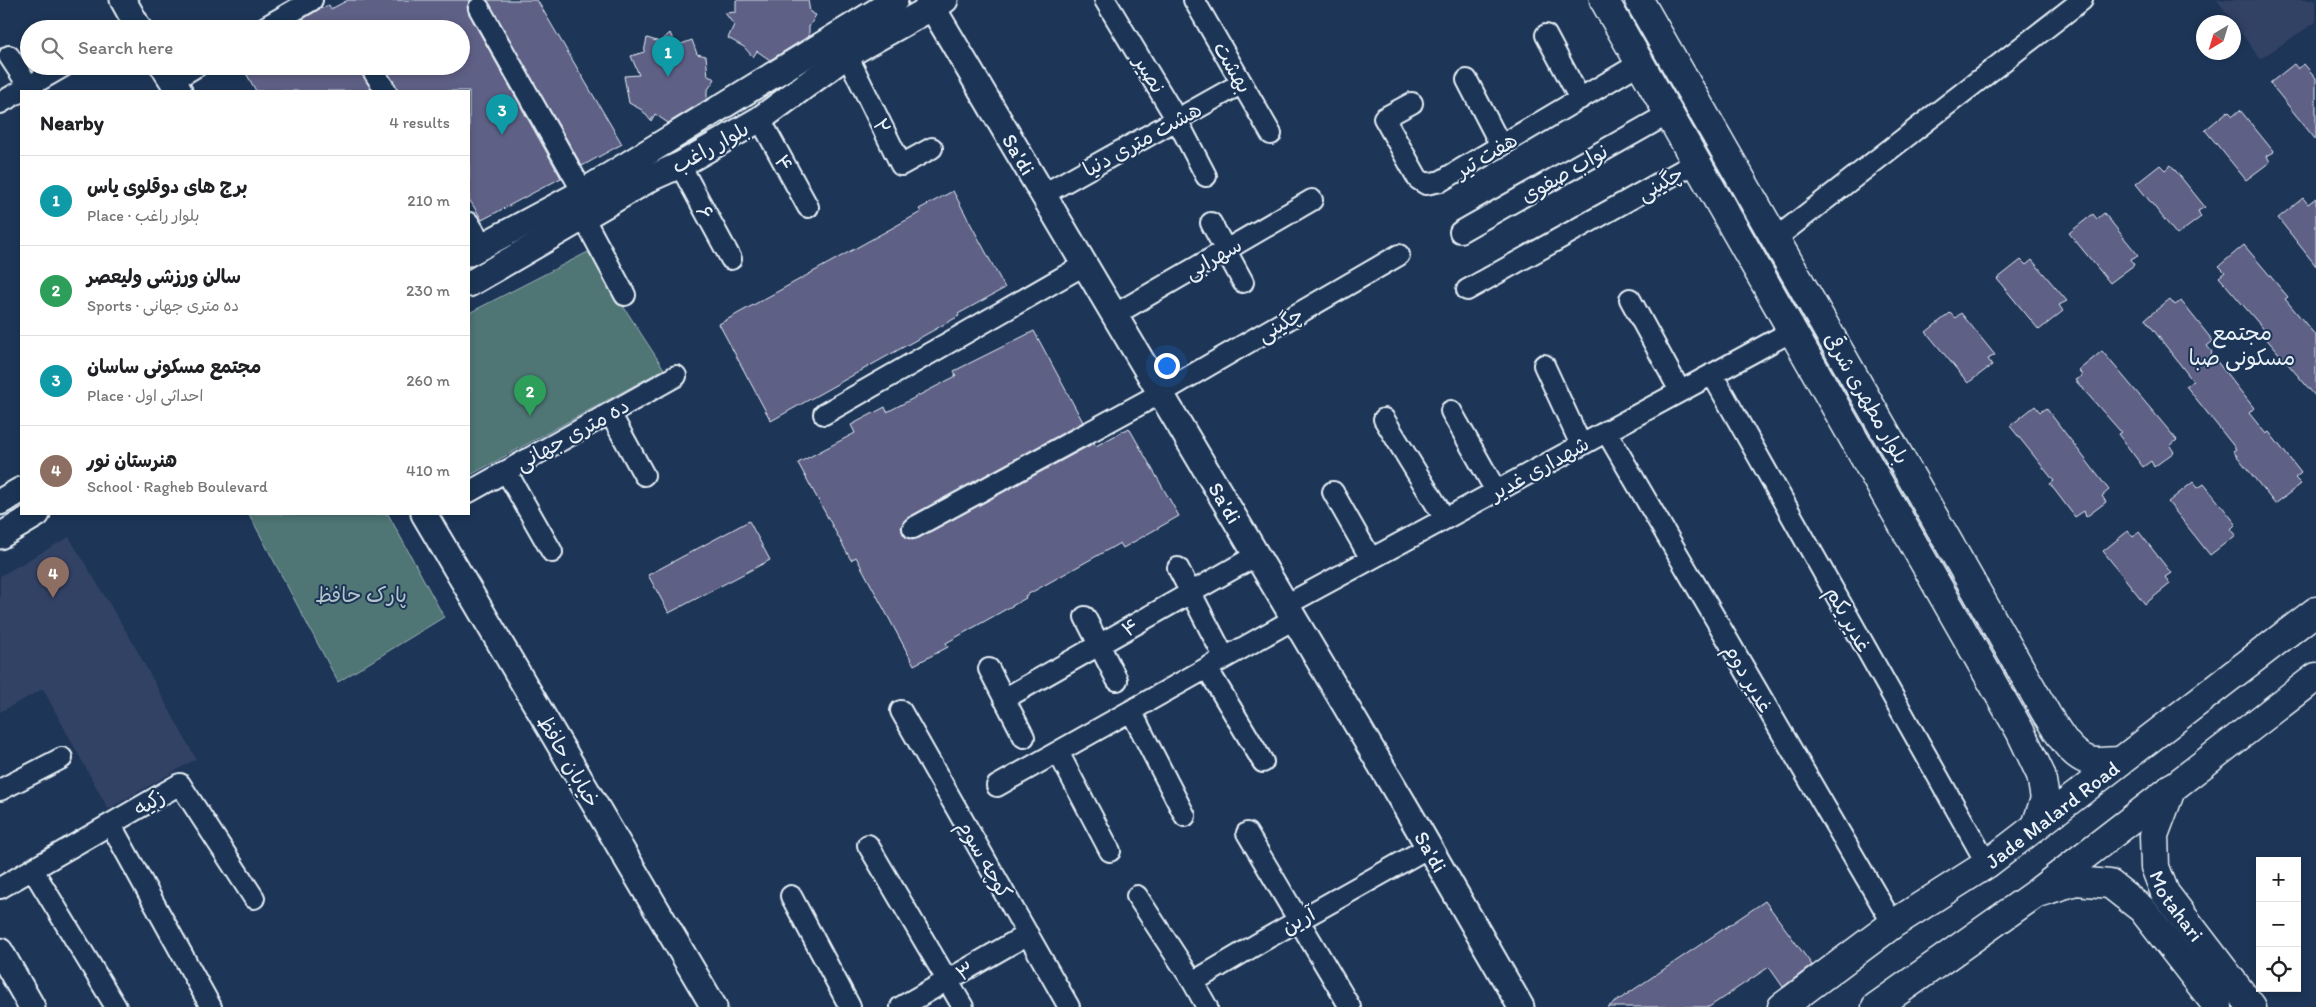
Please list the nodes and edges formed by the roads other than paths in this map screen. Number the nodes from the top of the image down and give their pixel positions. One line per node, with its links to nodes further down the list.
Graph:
1 (123, 0): 11 (street)
2 (312, 0): 12 (street)
3 (895, 0): 38 (street, بلوار راغب)
4 (1105, 0): 31 (street, نصیر)
5 (1194, 0): 22 (street, بهشت)
6 (1604, 0): 16 (main road, بلوار مطهری شرقی)
7 (1639, 0): 46 (main road, بلوار مطهری شرقی)
8 (2082, 0): 46 (street)
9 (935, 3): 14 (street, بلوار راغب); 39 (street, Sa'di)
10 (479, 8): 38 (street)
11 (132, 20)
12 (278, 20)
13 (1546, 35): 26 (street)
14 (847, 55): 30 (street, بلوار راغب); 34 (street, ۲)
15 (9, 56): 17 (street)
16 (1640, 64): 26 (street, هفت تیر); 29 (main road, بلوار مطهری شرقی)
17 (20, 73)
18 (21, 75): 23 (street)
19 (51, 75): 23 (street)
20 (376, 75): 24 (street)
21 (1467, 80): 33 (street)
22 (1242, 83): 31 (street, هشت متری دنیا); 32 (street, بهشت)
23 (30, 89)
24 (385, 90)
25 (20, 94): 27 (street)
26 (1580, 99): 33 (street, هفت تیر)
27 (0, 103)
28 (1412, 103): 33 (street, هفت تیر)
29 (1668, 114): 35 (main road, بلوار مطهری شرقی); 45 (street, نواب صفوی)
30 (760, 120): 36 (street, بلوار راغب); 41 (street, ۴)
31 (1177, 120): 37 (street, نصیر); 39 (street, هشت متری دنیا)
32 (1271, 134)
33 (1501, 146)
34 (932, 148)
35 (1695, 163): 54 (street, چگینی); 58 (main road, بلوار مطهری شرقی)
36 (680, 165): 42 (street, بلوار راغب); 50 (street, ۶)
37 (1206, 176)
38 (583, 192): 47 (street, بلوار راغب)
39 (1042, 195): 51 (street, Sa'di)
40 (1312, 200): 48 (street, سهرابی)
41 (808, 207)
42 (583, 217): 53 (street, بلوار راغب); 55 (street)
43 (1211, 223): 48 (street)
44 (470, 227): 47 (street)
45 (1460, 232)
46 (1776, 238): 99 (main road, بلوار مطهری شرقی)
47 (476, 249)
48 (1225, 251): 52 (street); 57 (street, سهرابی)
49 (1399, 255): 63 (street, چگینی)
50 (730, 259)
51 (1084, 265): 57 (street, Sa'di); 66 (street)
52 (1242, 282)
53 (470, 283)
54 (1467, 290)
55 (625, 295)
56 (1630, 299): 62 (street)
57 (1114, 315): 63 (street, Sa'di)
58 (1792, 331): 60 (street, شهداری غدیر); 100 (main road, بلوار مطهری شرقی)
59 (1544, 365): 69 (street)
60 (1712, 374): 62 (street, شهداری غدیر); 116 (street, غدیر یکم)
61 (676, 376): 65 (street, ده متری جهانی)
62 (1680, 391): 68 (street, شهداری غدیر)
63 (1160, 393): 80 (street, چگینی); 83 (street, Sa'di)
64 (1451, 411): 74 (street)
65 (610, 413): 70 (street, ده متری جهانی); 71 (street)
66 (824, 414)
67 (1384, 420): 79 (street)
68 (1606, 431): 69 (street, شهداری غدیر); 126 (street, غدیر دوم)
69 (1581, 445): 74 (street, شهداری غدیر)
70 (506, 471): 73 (street, ده متری جهانی); 82 (street)
71 (644, 475)
72 (20, 491): 76 (street)
73 (470, 491)
74 (1496, 491): 79 (street, شهداری غدیر)
75 (1333, 492): 84 (street)
76 (0, 502)
77 (35, 515): 81 (street)
78 (427, 515): 134 (street, خیابان حافظ)
79 (1444, 519): 84 (street, شهداری غدیر)
80 (913, 528)
81 (0, 536)
82 (552, 552)
83 (1257, 555): 86 (street, ۴); 88 (street, Sa'di)
84 (1371, 559): 88 (street, شهداری غدیر)
85 (1178, 568): 86 (street)
86 (1191, 593): 90 (street, ۴); 91 (street)
87 (2316, 610): 104 (main road, Jade Malard Road)
88 (1290, 612): 92 (street, شهداری غدیر); 114 (street, Sa'di)
89 (1085, 617): 90 (street)
90 (1099, 645): 95 (street); 96 (street, ۴)
91 (1220, 649)
92 (1207, 668): 98 (street, شهداری غدیر); 105 (street)
93 (989, 669): 96 (street)
94 (2316, 677): 107 (main road)
95 (1117, 680)
96 (1004, 699): 101 (street)
97 (901, 711): 127 (street, کوچه سوم)
98 (1131, 711): 102 (street, شهداری غدیر); 109 (street)
99 (2047, 715): 100 (main road); 104 (main road, بلوار مطهری شرقی)
100 (2020, 731): 111 (main road, بلوار مطهری شرقی)
101 (1024, 737)
102 (1058, 752): 106 (street, شهداری غدیر); 115 (street)
103 (62, 758): 108 (street)
104 (2120, 761): 111 (main road, Jade Malard Road)
105 (1263, 762)
106 (997, 786)
107 (2172, 787): 119 (main road, Motahari); 120 (main road)
108 (0, 790)
109 (1186, 816)
110 (111, 824): 117 (street, زکیه); 123 (street, زکیه); 133 (street)
111 (2036, 826): 116 (main road, Jade Malard Road)
112 (1247, 832): 125 (street)
113 (868, 845): 129 (street)
114 (1429, 847): 125 (street, آرین); 141 (street, Sa'di)
115 (1110, 851)
116 (1987, 864): 126 (main road, Jade Malard Road)
117 (33, 870): 118 (street, زکیه); 132 (street)
118 (0, 888)
119 (2164, 893): 124 (main road); 145 (main road, Motahari)
120 (2034, 894): 124 (main road, Motahari); 143 (main road)
121 (791, 896): 135 (street)
122 (1137, 896): 130 (street)
123 (254, 898)
124 (2142, 908): 144 (main road, Motahari)
125 (1298, 920): 130 (street, آرین); 140 (street)
126 (1893, 924): 142 (main road, Jade Malard Road)
127 (1028, 934): 129 (street, ۳); 138 (street, کوچه سوم)
128 (0, 952): 131 (street)
129 (948, 980): 136 (street, ۳); 137 (street)
130 (1193, 982): 139 (street)
131 (32, 1007)
132 (116, 1007)
133 (211, 1007)
134 (714, 1007)
135 (850, 1007)
136 (901, 1007)
137 (963, 1007)
138 (1069, 1007)
139 (1207, 1007)
140 (1350, 1007)
141 (1520, 1007)
142 (1782, 1007)
143 (1876, 1007)
144 (2218, 1007)
145 (2252, 1007)

